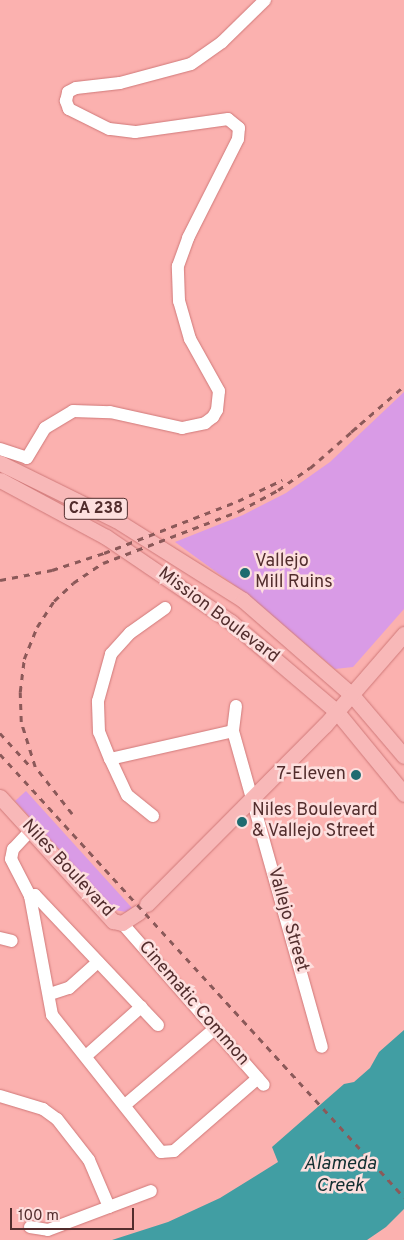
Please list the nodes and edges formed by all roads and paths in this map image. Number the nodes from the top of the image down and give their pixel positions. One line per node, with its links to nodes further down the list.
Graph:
1 (265, 0): 2 (street)
2 (0, 449)
3 (0, 464): 7 (main road, Mission Boulevard / CA 238)
4 (0, 480): 9 (main road, Mission Boulevard / CA 238)
5 (165, 608): 12 (street)
6 (404, 634): 7 (main road, Niles Boulevard)
7 (352, 695): 9 (main road, Niles Boulevard); 11 (main road, Mission Boulevard)
8 (236, 706): 10 (street, Vallejo Street)
9 (336, 712): 13 (main road, Mission Boulevard); 15 (main road, Niles Boulevard)
10 (233, 731): 12 (street); 15 (street, Vallejo Street)
11 (404, 756)
12 (110, 759): 16 (street)
13 (404, 794)
14 (0, 797): 17 (main road, Niles Boulevard)
15 (252, 800): 19 (main road, Niles Boulevard); 25 (street, Vallejo Street)
16 (153, 816)
17 (31, 830): 18 (street); 19 (main road, Niles Boulevard)
18 (30, 896): 20 (street); 21 (street)
19 (122, 923): 24 (street, Cinematic Common)
20 (98, 962): 21 (street); 22 (street)
21 (50, 994): 26 (street)
22 (141, 1007): 23 (street); 26 (street)
23 (158, 1025)
24 (214, 1030): 28 (street); 28 (street, Cinematic Common)
25 (322, 1048)
26 (86, 1056): 28 (street)
27 (0, 1096): 30 (street)
28 (125, 1105)
29 (151, 1191): 30 (street)
30 (109, 1208): 31 (street)
31 (30, 1227)

